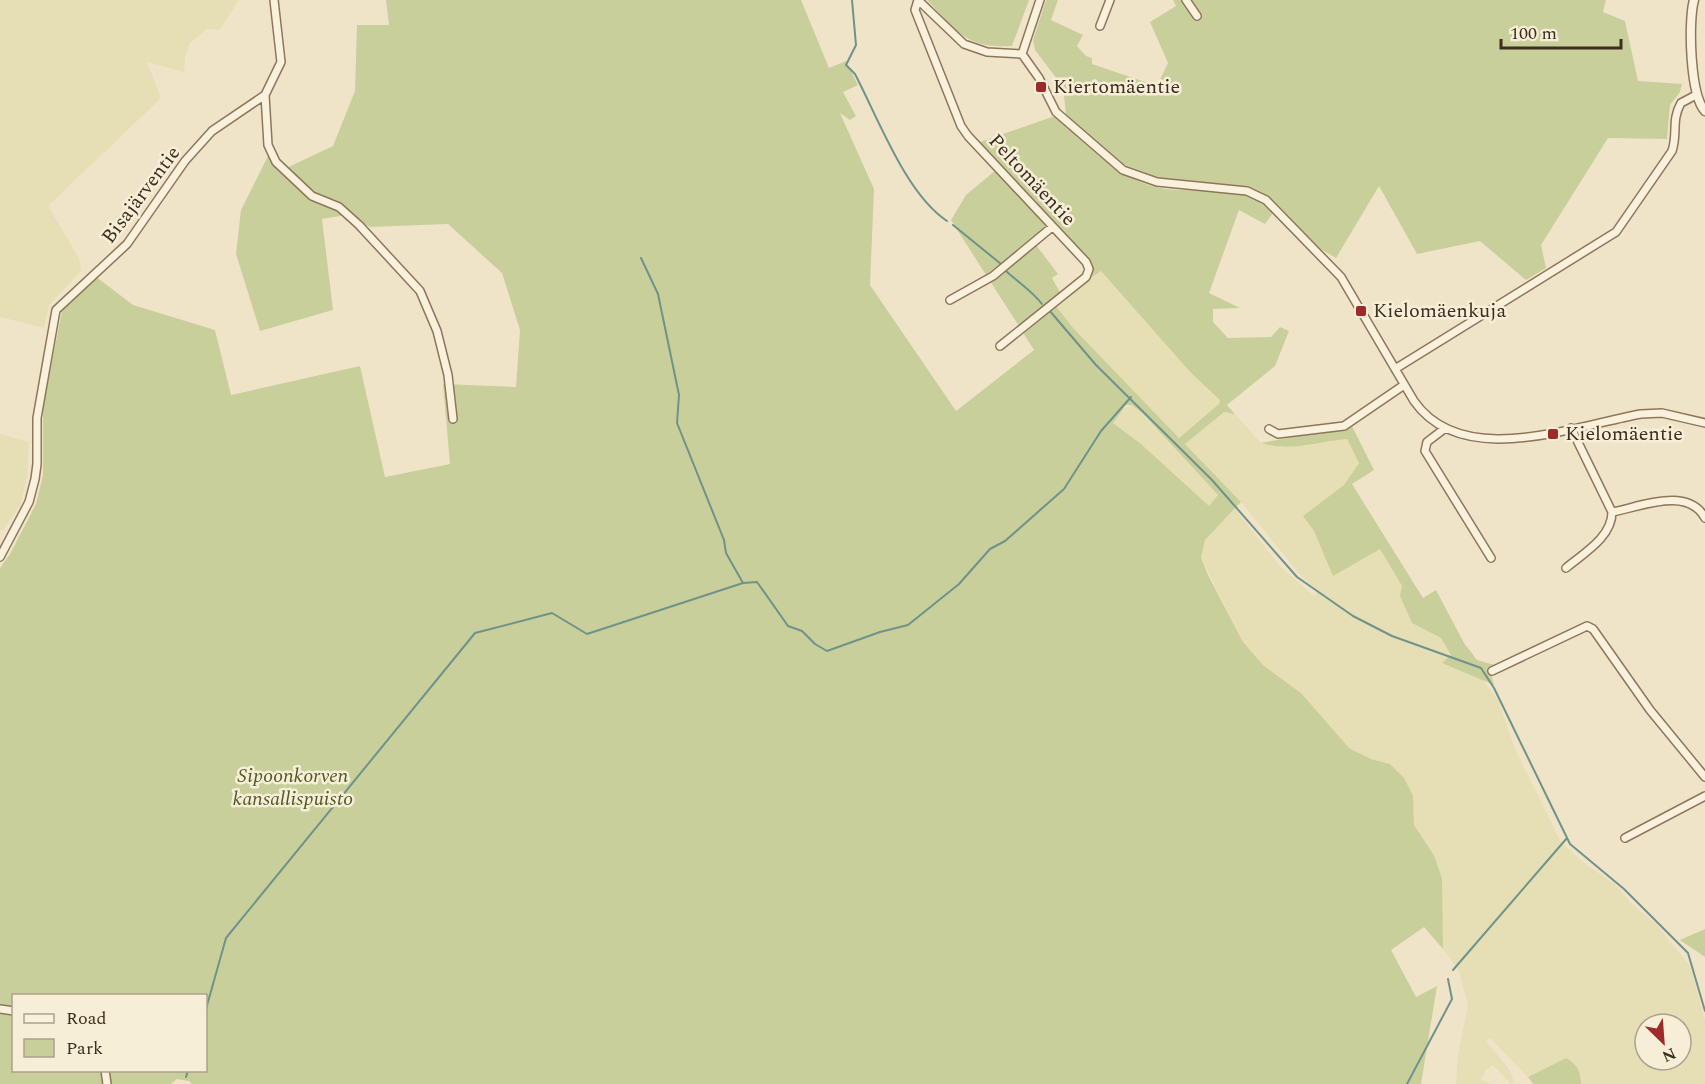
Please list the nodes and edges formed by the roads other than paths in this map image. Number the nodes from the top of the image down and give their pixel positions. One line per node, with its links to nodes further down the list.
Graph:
1 (274, 0): 10 (street, Bisajärventie)
2 (918, 0): 9 (street); 13 (street, Peltomäentie)
3 (1040, 0): 9 (street)
4 (1110, 0): 8 (street)
5 (1186, 0): 7 (street)
6 (1694, 0): 11 (street)
7 (1197, 16)
8 (1100, 26)
9 (1022, 54): 16 (street)
10 (265, 95): 18 (street); 25 (street, Bisajärventie)
11 (1696, 95): 12 (street); 16 (street)
12 (1705, 111)
13 (1053, 227): 14 (street); 15 (street, Peltomäentie)
14 (950, 300)
15 (1000, 346)
16 (1395, 369): 17 (street)
17 (1404, 385): 21 (street); 22 (street)
18 (453, 419)
19 (1705, 423): 20 (street)
20 (1571, 428): 22 (street); 23 (street)
21 (1269, 429)
22 (1444, 429): 26 (street)
23 (1612, 512): 24 (street); 27 (street)
24 (1705, 518)
25 (0, 557)
26 (1491, 558)
27 (1566, 568)
28 (1492, 671): 29 (street)
29 (1705, 777)
30 (1705, 796): 31 (street)
31 (1625, 838)

